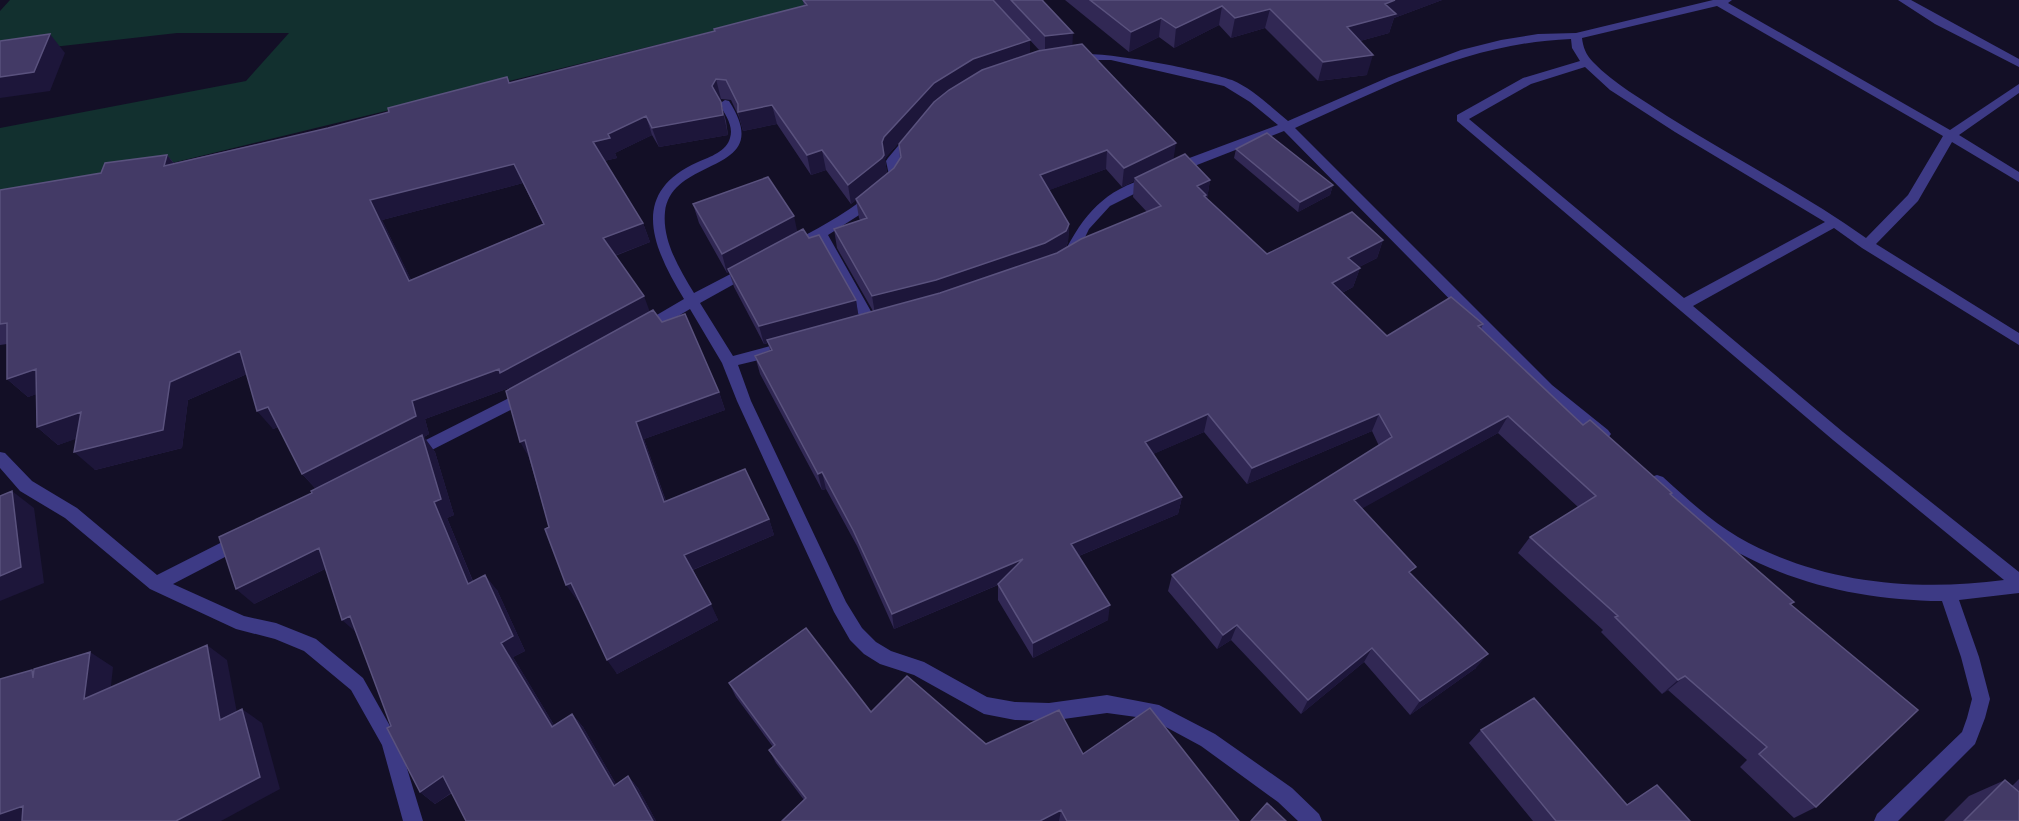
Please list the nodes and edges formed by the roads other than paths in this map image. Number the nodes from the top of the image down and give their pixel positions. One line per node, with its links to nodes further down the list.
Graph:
1 (1903, 0): 6 (street)
2 (1723, 1): 3 (street); 11 (street)
3 (1576, 36): 5 (street); 10 (street)
4 (1062, 58): 10 (street)
5 (1587, 63): 13 (street); 20 (street)
6 (2019, 64)
7 (2019, 88): 11 (street)
8 (725, 104): 19 (street)
9 (923, 124): 14 (street)
10 (1286, 126): 17 (street); 27 (street)
11 (1950, 135): 12 (street); 15 (street)
12 (2019, 178)
13 (1834, 222): 15 (street); 20 (street)
14 (820, 233): 16 (street); 21 (street)
15 (1867, 245): 23 (street)
16 (782, 253)
17 (1057, 262)
18 (762, 263): 19 (street)
19 (692, 301): 22 (street); 25 (street)
20 (1683, 305): 32 (street)
21 (870, 322)
22 (631, 337)
23 (2019, 340)
24 (785, 348): 25 (street)
25 (729, 362): 36 (street)
26 (538, 389): 29 (street)
27 (1614, 443)
28 (0, 458): 33 (street)
29 (397, 460)
30 (1647, 472): 34 (street)
31 (252, 535): 33 (street)
32 (2019, 583): 34 (street)
33 (156, 584): 35 (street)
34 (1947, 593): 37 (street)
35 (413, 821)
36 (1312, 821)
37 (1884, 821)

